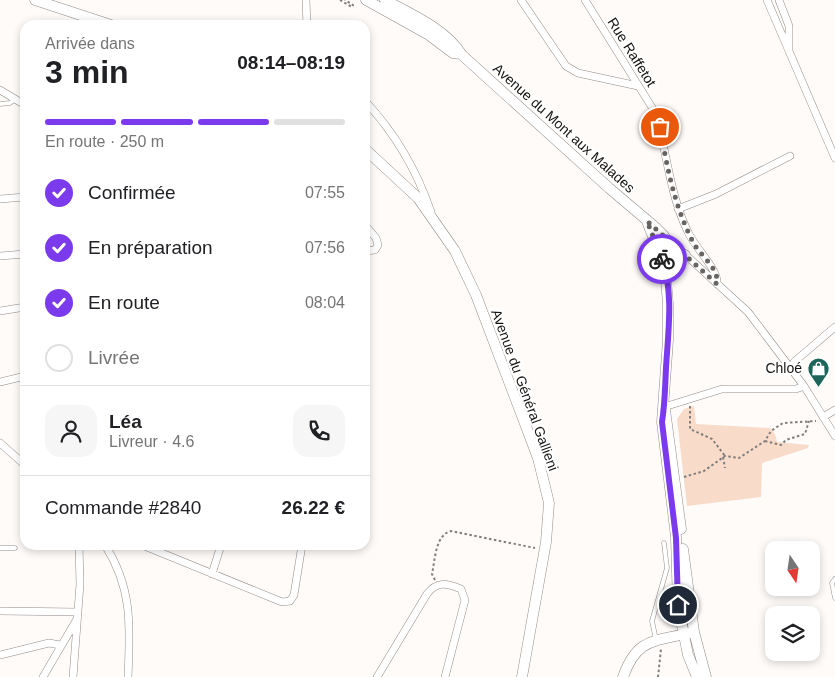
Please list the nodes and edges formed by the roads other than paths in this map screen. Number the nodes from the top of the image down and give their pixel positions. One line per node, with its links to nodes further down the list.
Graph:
1 (36, 0): 9 (street)
2 (306, 0): 10 (street)
3 (366, 0): 12 (street, Avenue du Mont aux Malades)
4 (385, 0): 12 (street, Avenue du Mont aux Malades)
5 (521, 0): 13 (street)
6 (585, 0): 13 (street, Rue Raffetot)
7 (766, 0): 11 (street)
8 (779, 0): 11 (street)
9 (95, 20)
10 (306, 20)
11 (789, 50): 21 (street)
12 (462, 55): 26 (street, Avenue du Mont aux Malades)
13 (638, 86): 24 (street, Rue Raffetot)
14 (0, 90): 15 (street)
15 (15, 99): 16 (street); 17 (lane)
16 (20, 102)
17 (0, 104)
18 (370, 107): 25 (street)
19 (370, 153): 25 (street, Avenue du Général Gallieni)
20 (790, 156): 24 (street)
21 (835, 158)
22 (20, 197): 23 (street)
23 (0, 199)
24 (678, 210): 34 (street, Rue Raffetot)
25 (432, 217): 71 (street, Avenue du Général Gallieni)
26 (647, 221): 28 (street, Avenue du Mont aux Malades); 33 (street, Avenue du Mont aux Malades)
27 (370, 231): 29 (street)
28 (664, 236): 31 (street); 33 (street, Avenue du Mont aux Malades)
29 (370, 250)
30 (20, 254): 32 (street)
31 (685, 255): 33 (street); 34 (street)
32 (0, 256)
33 (667, 265): 42 (street, Avenue du Mont aux Malades)
34 (717, 284): 41 (street)
35 (20, 308): 36 (street)
36 (0, 311)
37 (835, 327): 38 (street)
38 (794, 362)
39 (20, 377): 40 (street)
40 (0, 382)
41 (804, 386): 42 (street); 44 (street)
42 (664, 406): 61 (street, Avenue du Mont aux Malades); 61 (street, Avenue du Mont aux Malades)
43 (835, 410): 44 (street)
44 (825, 419): 45 (street)
45 (835, 436)
46 (0, 443): 47 (street)
47 (20, 461)
48 (664, 543): 63 (lane)
49 (0, 548): 50 (lane)
50 (15, 548)
51 (79, 550): 60 (street)
52 (108, 550): 68 (street)
53 (154, 550): 56 (street)
54 (219, 550): 56 (street)
55 (301, 550): 56 (street)
56 (212, 574)
57 (835, 580): 58 (lane)
58 (835, 598)
59 (0, 611): 60 (street)
60 (78, 616): 62 (street); 64 (street)
61 (689, 633): 63 (street); 73 (street, Avenue du Mont aux Malades); 74 (street, Avenue du Mont aux Malades)
62 (76, 640): 64 (street); 67 (street)
63 (659, 641): 72 (street)
64 (60, 645): 65 (street); 66 (street)
65 (0, 655)
66 (43, 677)
67 (73, 677)
68 (128, 677)
69 (378, 677): 70 (street)
70 (445, 677)
71 (522, 677)
72 (623, 677)
73 (697, 677)
74 (706, 677)

